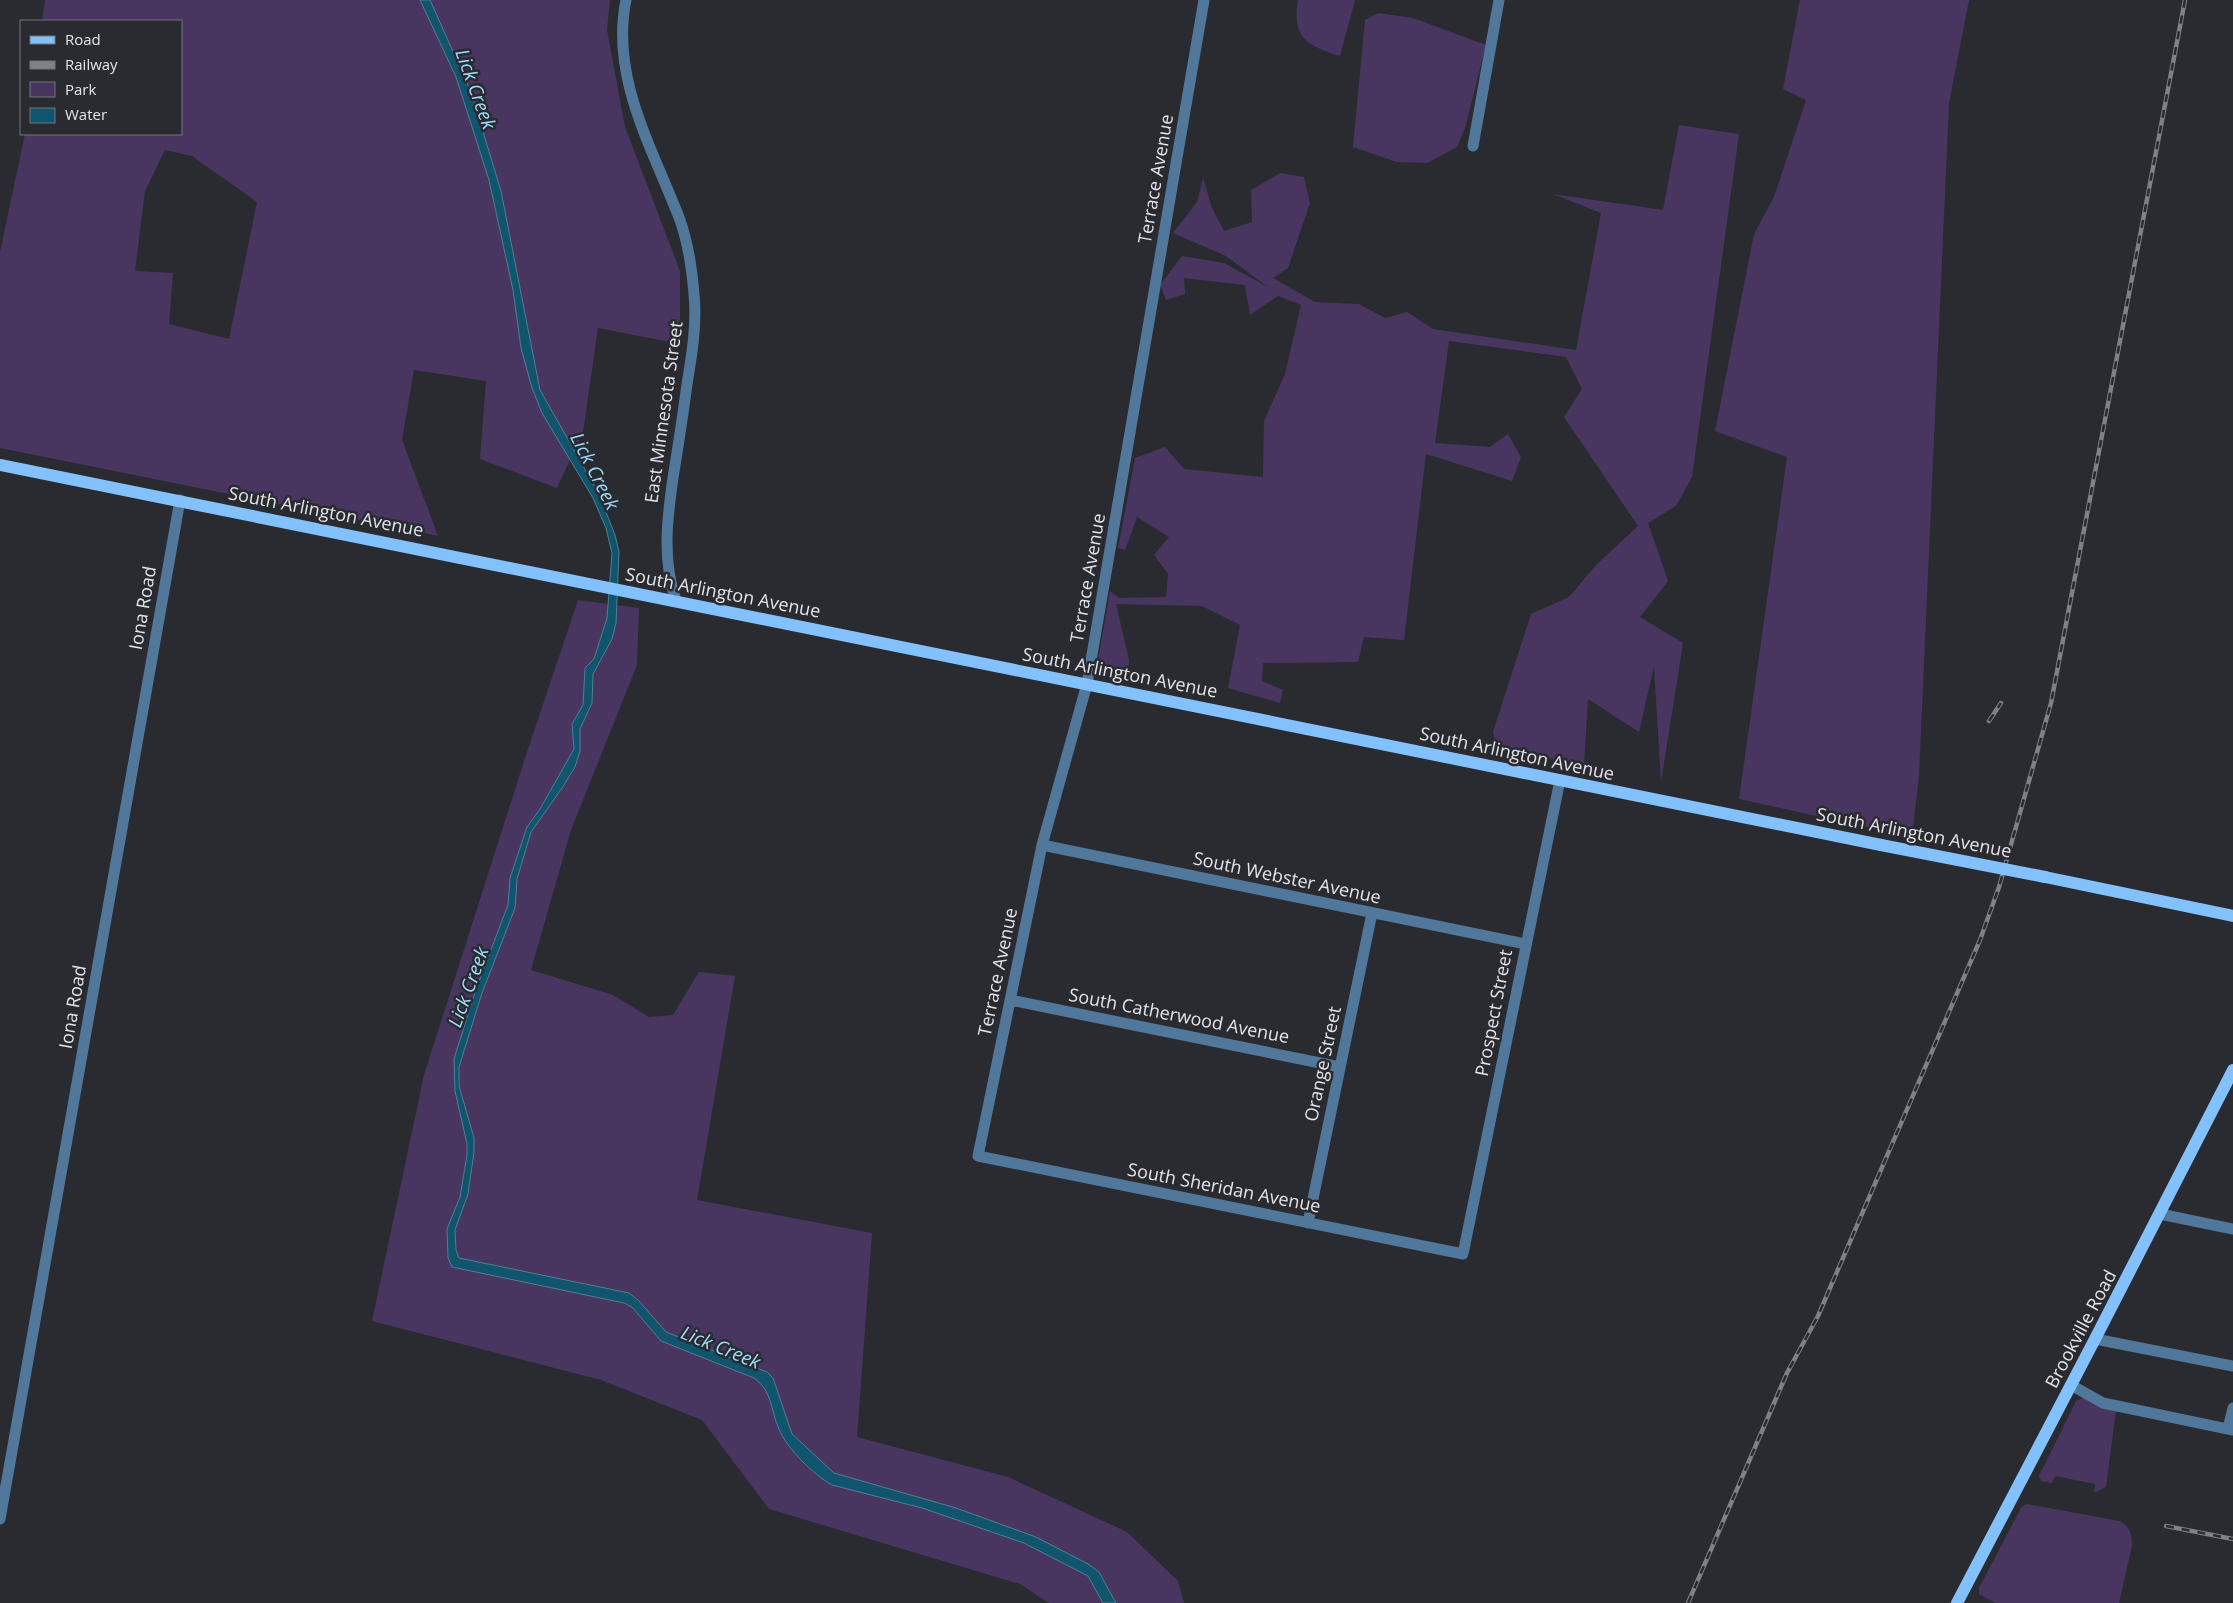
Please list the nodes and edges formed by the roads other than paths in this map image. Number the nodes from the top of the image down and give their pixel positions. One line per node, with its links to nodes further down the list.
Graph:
1 (626, 0): 7 (street, East Minnesota Street)
2 (1204, 0): 8 (street, Terrace Avenue)
3 (1499, 0): 4 (street)
4 (1473, 146)
5 (0, 465): 6 (main road, South Arlington Avenue)
6 (180, 500): 7 (main road, South Arlington Avenue); 27 (street, Iona Road)
7 (676, 601): 8 (main road, South Arlington Avenue)
8 (1087, 684): 9 (main road, South Arlington Avenue); 10 (street, Terrace Avenue)
9 (1560, 780): 12 (main road, South Arlington Avenue, bridge); 13 (street, Prospect Street)
10 (1042, 845): 11 (street, South Webster Avenue); 14 (street, Terrace Avenue)
11 (1372, 913): 13 (street, South Webster Avenue); 15 (street, Orange Street)
12 (2233, 916)
13 (1526, 944): 21 (street, Prospect Street)
14 (1010, 1000): 15 (street, South Catherwood Avenue); 17 (street, Terrace Avenue)
15 (1340, 1066): 19 (street, Orange Street)
16 (2233, 1070): 18 (main road, Brookville Road)
17 (978, 1156): 19 (street, South Sheridan Avenue)
18 (2160, 1214): 20 (street); 22 (main road, Brookville Road)
19 (1308, 1222): 21 (street, South Sheridan Avenue)
20 (2233, 1229)
21 (1463, 1254)
22 (2095, 1339): 23 (street); 24 (main road, Brookville Road)
23 (2233, 1366)
24 (2071, 1385): 26 (street); 28 (main road, Brookville Road)
25 (2233, 1408): 26 (street)
26 (2231, 1429)
27 (0, 1519)
28 (1957, 1603)

